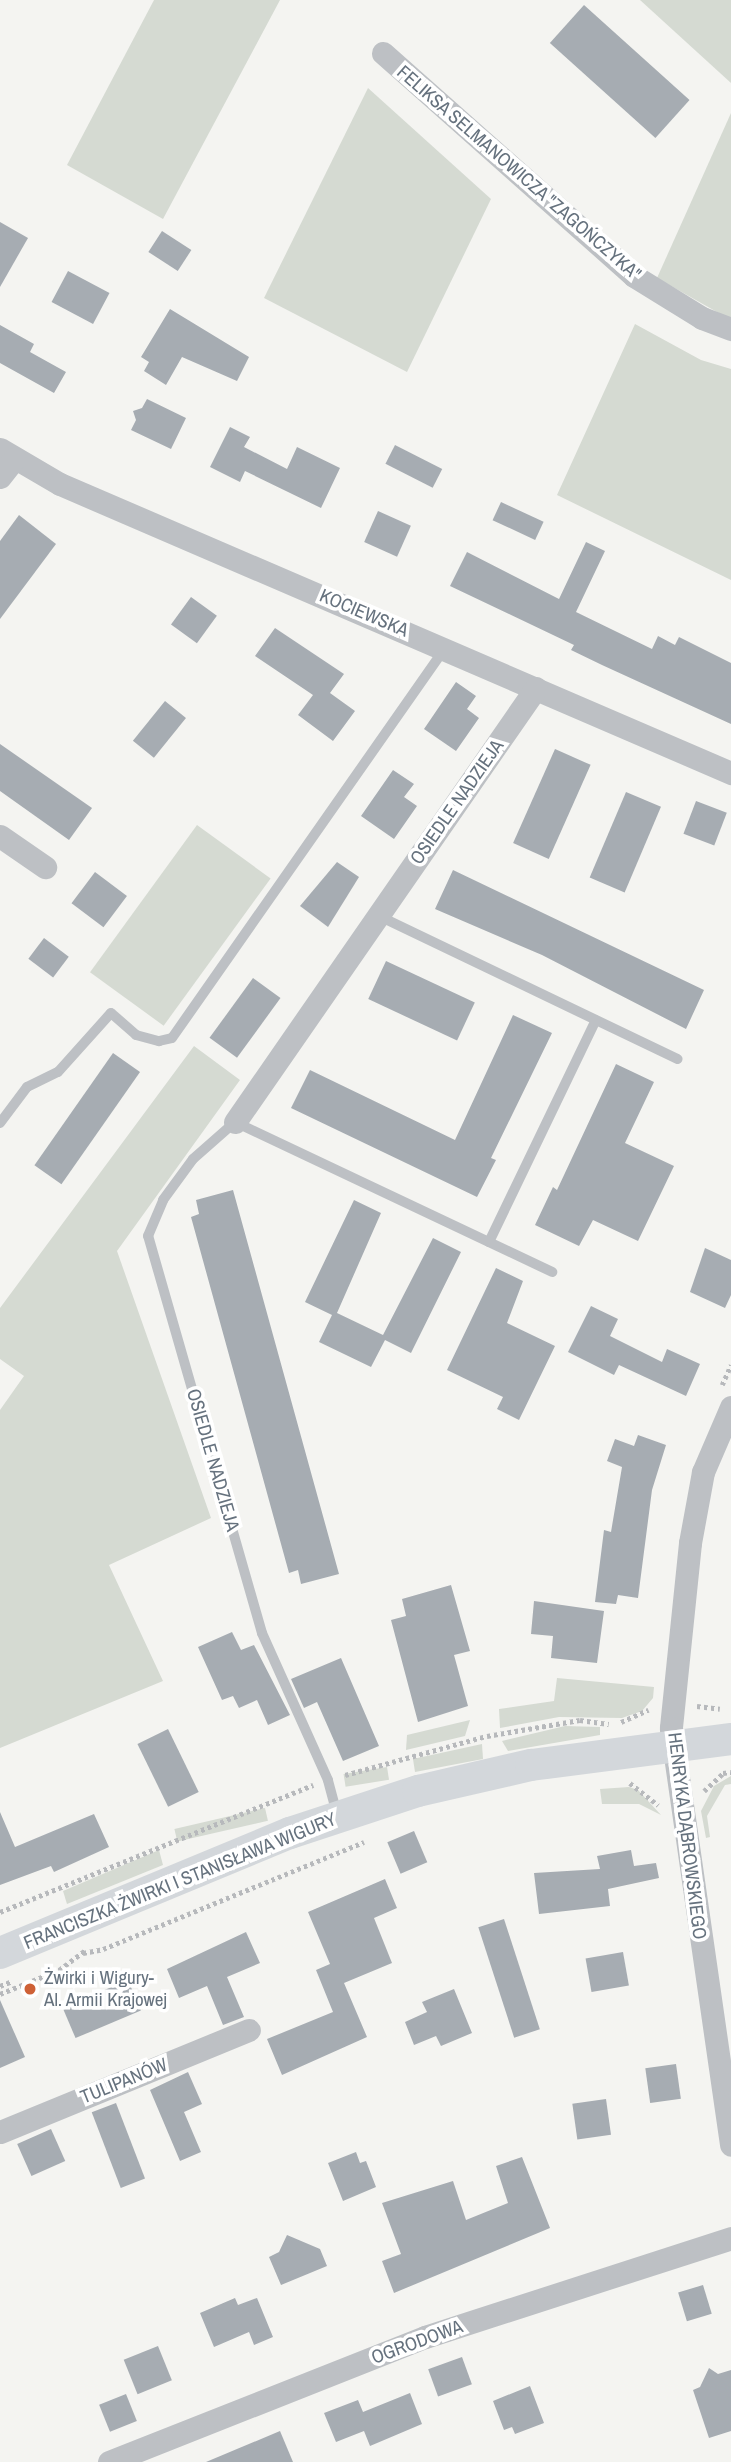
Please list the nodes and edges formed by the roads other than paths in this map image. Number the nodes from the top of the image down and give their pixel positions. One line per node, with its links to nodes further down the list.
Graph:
1 (383, 53): 2 (street, FELIKSA SELMANOWICZA "ZAGOŃCZYKA")
2 (731, 329)
3 (7, 454): 4 (street); 5 (street, KOCIEWSKA)
4 (0, 477)
5 (446, 647): 6 (street, KOCIEWSKA); 14 (lane)
6 (536, 688): 7 (street, KOCIEWSKA); 10 (street, OSIEDLE NADZIEJA)
7 (731, 773)
8 (0, 836): 9 (street)
9 (46, 867)
10 (379, 916): 11 (lane); 13 (street, OSIEDLE NADZIEJA)
11 (597, 1020): 12 (lane); 15 (lane)
12 (677, 1059)
13 (235, 1122): 15 (lane); 20 (lane, OSIEDLE NADZIEJA)
14 (0, 1123)
15 (489, 1242): 16 (lane)
16 (552, 1272)
17 (731, 1407): 19 (street, HENRYKA DĄBROWSKIEGO)
18 (731, 1739): 19 (main road, FRANCISZKA ŻWIRKI I STANISŁAWA WIGURY)
19 (671, 1745): 20 (main road, FRANCISZKA ŻWIRKI I STANISŁAWA WIGURY); 24 (street, HENRYKA DĄBROWSKIEGO)
20 (338, 1817): 21 (main road, FRANCISZKA ŻWIRKI I STANISŁAWA WIGURY)
21 (0, 1952)
22 (248, 2030): 23 (street, TULIPANÓW)
23 (0, 2132)
24 (731, 2145)
25 (731, 2238): 26 (street, OGRODOWA)
26 (110, 2462)

